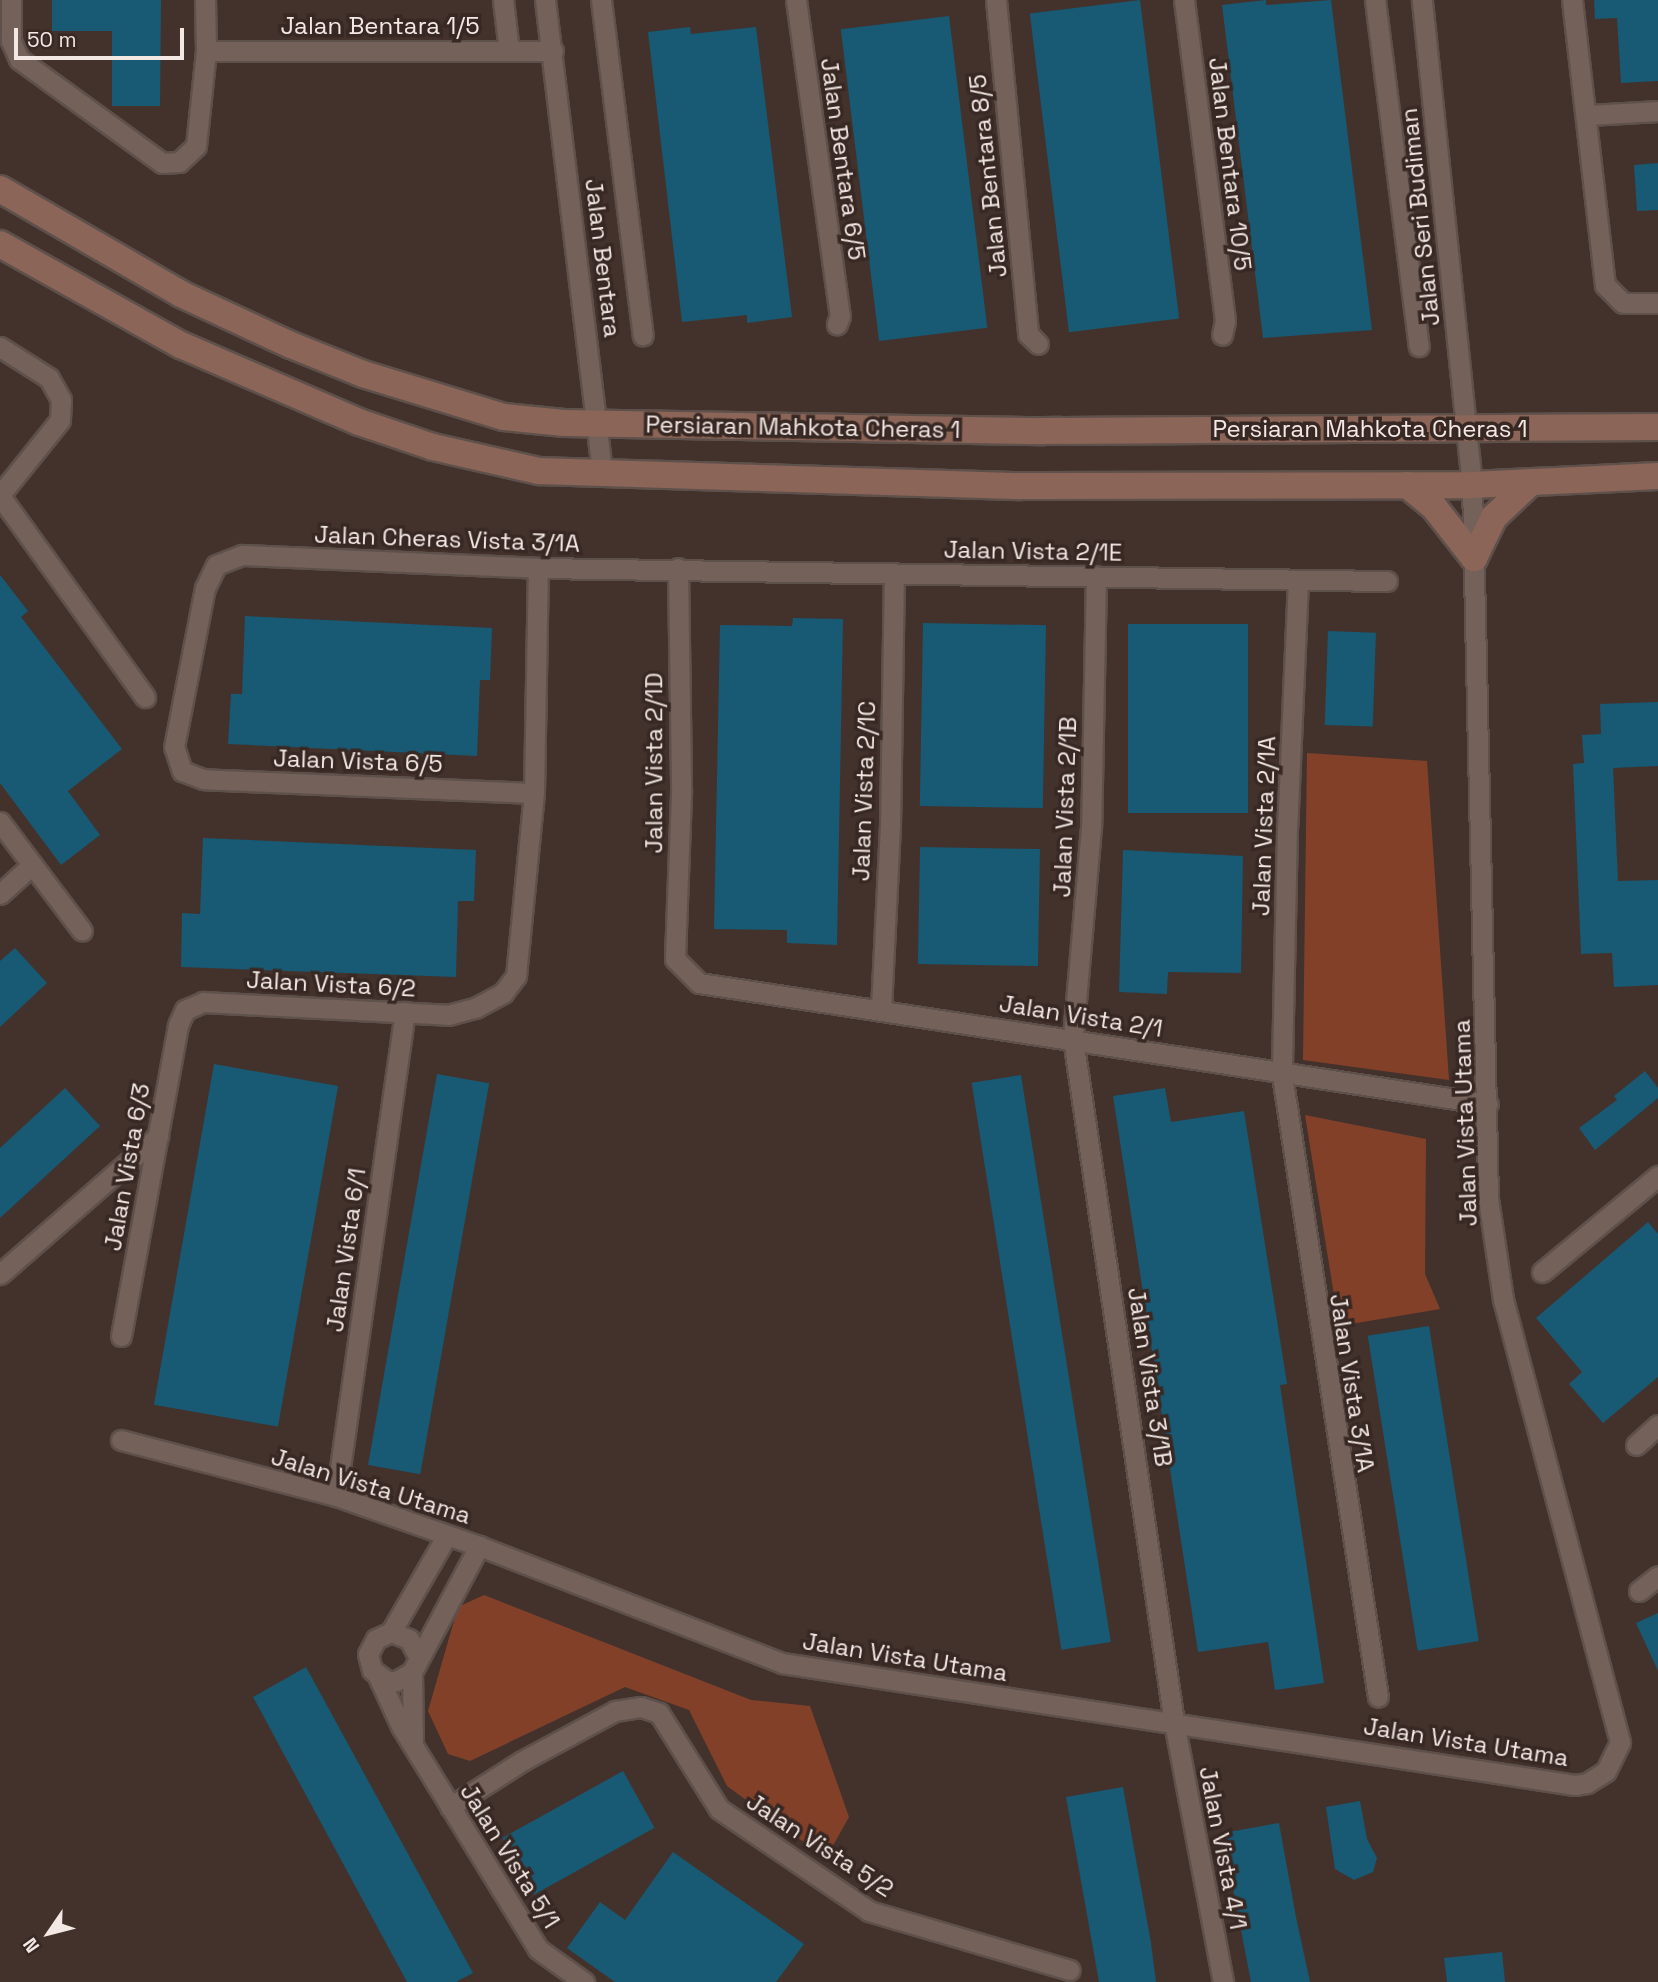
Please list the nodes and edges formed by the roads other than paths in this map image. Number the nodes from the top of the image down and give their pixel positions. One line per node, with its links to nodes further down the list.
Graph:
1 (11, 0): 12 (street)
2 (205, 0): 12 (street)
3 (503, 0): 13 (street)
4 (545, 0): 14 (street, Jalan Bentara)
5 (601, 0): 21 (street)
6 (796, 0): 20 (street, Jalan Bentara 6/5)
7 (996, 0): 23 (street, Jalan Bentara 8/5)
8 (1184, 0): 22 (street, Jalan Bentara 10/5)
9 (1375, 0): 24 (street)
10 (1422, 0): 28 (street, Jalan Seri Budiman)
11 (1572, 0): 16 (street)
12 (206, 51): 13 (street, Jalan Bentara 1/5)
13 (509, 51): 14 (street, Jalan Bentara 1/5)
14 (553, 51): 26 (street, Jalan Bentara)
15 (1658, 111): 16 (street)
16 (1588, 115): 19 (street)
17 (0, 189): 26 (main road, Persiaran Mahkota Cheras 1)
18 (0, 244): 29 (main road, Persiaran Mahkota Cheras 1)
19 (1658, 303)
20 (837, 324)
21 (643, 335)
22 (1222, 335)
23 (1038, 344)
24 (1419, 346)
25 (0, 347): 34 (street)
26 (599, 424): 28 (main road, Persiaran Mahkota Cheras 1); 29 (street, Jalan Bentara)
27 (1658, 427): 28 (main road, Persiaran Mahkota Cheras 1)
28 (1466, 430): 33 (street, Jalan Vista Utama)
29 (602, 472): 32 (main road, Persiaran Mahkota Cheras 1)
30 (1658, 476): 31 (main road, Persiaran Mahkota Cheras 1)
31 (1531, 482): 33 (main road, Persiaran Mahkota Cheras 1); 35 (main road)
32 (1406, 485): 33 (main road, Persiaran Mahkota Cheras 1); 35 (main road)
33 (1472, 485): 35 (street, Jalan Vista Utama)
34 (0, 496): 42 (street)
35 (1474, 558): 55 (street, Jalan Vista Utama)
36 (538, 568): 37 (street, Jalan Cheras Vista 3/1A); 43 (street, Jalan Cheras Vista 3/1A); 44 (street, Jalan Vista 6/2)
37 (678, 568): 38 (street, Jalan Vista 2/1E); 49 (street, Jalan Vista 2/1D)
38 (894, 573): 39 (street, Jalan Vista 2/1E); 50 (street, Jalan Vista 2/1C)
39 (1096, 576): 40 (street, Jalan Vista 2/1E); 53 (street, Jalan Vista 2/1B)
40 (1298, 580): 41 (street, Jalan Vista 2/1E); 54 (street, Jalan Vista 2/1A)
41 (1387, 581)
42 (145, 697)
43 (182, 771): 44 (street, Jalan Vista 6/5)
44 (534, 793): 52 (street, Jalan Vista 6/2)
45 (0, 822): 46 (street)
46 (32, 865): 47 (street); 48 (street)
47 (0, 894)
48 (82, 931)
49 (675, 959): 50 (street, Jalan Vista 2/1)
50 (881, 1009): 53 (street, Jalan Vista 2/1)
51 (185, 1010): 52 (street, Jalan Vista 6/2); 56 (street, Jalan Vista 6/3)
52 (405, 1012): 64 (street, Jalan Vista 6/1)
53 (1073, 1039): 54 (street, Jalan Vista 2/1); 73 (street, Jalan Vista 3/1B)
54 (1282, 1075): 55 (street, Jalan Vista 2/1); 72 (street, Jalan Vista 3/1A)
55 (1488, 1104): 73 (street, Jalan Vista Utama)
56 (158, 1136): 59 (street); 60 (street, Jalan Vista 6/3)
57 (1658, 1176): 58 (street)
58 (1542, 1272)
59 (0, 1274)
60 (121, 1336)
61 (1658, 1426): 63 (street)
62 (121, 1440): 64 (street, Jalan Vista Utama)
63 (1636, 1445)
64 (336, 1496): 65 (street, Jalan Vista Utama)
65 (447, 1535): 66 (street, Jalan Vista Utama); 69 (street)
66 (479, 1546): 70 (street, Jalan Vista 5/1); 73 (street, Jalan Vista Utama)
67 (1658, 1576): 68 (street)
68 (1639, 1591)
69 (391, 1632): 70 (street); 71 (street)
70 (415, 1664): 71 (street); 74 (street, Jalan Vista 5/1)
71 (378, 1676): 74 (street, Jalan Vista 5/1)
72 (1378, 1697)
73 (1174, 1722): 78 (street, Jalan Vista 4/1)
74 (412, 1741): 75 (street, Jalan Vista 5/1)
75 (450, 1807): 76 (street, Jalan Vista 5/2); 77 (street, Jalan Vista 5/1)
76 (1070, 1970)
77 (583, 1982)
78 (1223, 1982)

